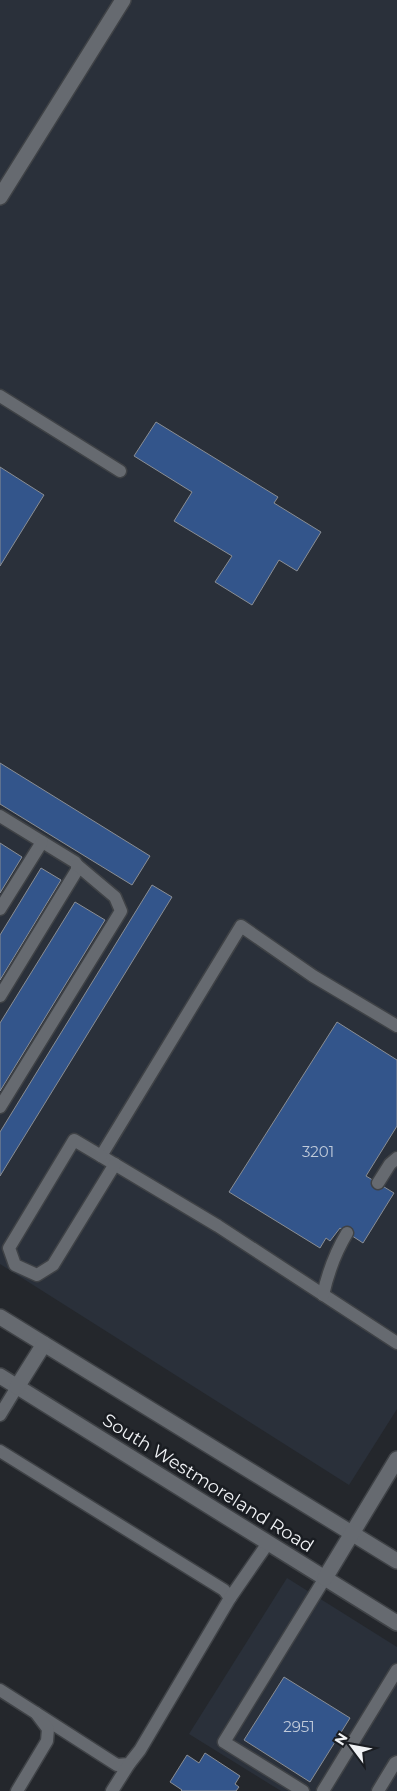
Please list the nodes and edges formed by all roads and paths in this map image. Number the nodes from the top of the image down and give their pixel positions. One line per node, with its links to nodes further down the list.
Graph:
1 (123, 0): 2 (main road)
2 (0, 197)
3 (0, 396): 4 (lane)
4 (120, 471)
5 (0, 816): 6 (lane)
6 (42, 842): 7 (lane); 8 (lane)
7 (77, 865): 9 (lane); 11 (lane)
8 (0, 909)
9 (0, 996)
10 (397, 1026): 12 (lane)
11 (0, 1106)
12 (101, 1156): 14 (lane); 14 (lane)
13 (397, 1158): 15 (lane)
14 (115, 1164): 17 (lane)
15 (378, 1183)
16 (347, 1233): 17 (lane)
17 (323, 1295): 19 (lane)
18 (0, 1317): 20 (main road, South Westmoreland Road)
19 (397, 1343)
20 (44, 1344): 22 (main road); 26 (main road, South Westmoreland Road)
21 (0, 1376): 22 (main road, South Westmoreland Road)
22 (18, 1387): 23 (lane); 27 (main road, South Westmoreland Road)
23 (0, 1415)
24 (0, 1451): 30 (lane)
25 (397, 1459): 26 (main road)
26 (351, 1533): 28 (main road, South Westmoreland Road); 29 (main road)
27 (268, 1542): 29 (main road, South Westmoreland Road); 30 (lane)
28 (397, 1561)
29 (324, 1578): 31 (main road, South Westmoreland Road); 39 (lane)
30 (230, 1598): 36 (lane)
31 (397, 1623)
32 (397, 1670): 40 (lane)
33 (0, 1690): 34 (lane)
34 (36, 1713): 36 (lane); 37 (lane)
35 (397, 1762): 41 (lane)
36 (129, 1764): 38 (lane)
37 (17, 1791)
38 (112, 1791)
39 (303, 1791)
40 (323, 1791)
41 (378, 1791)

